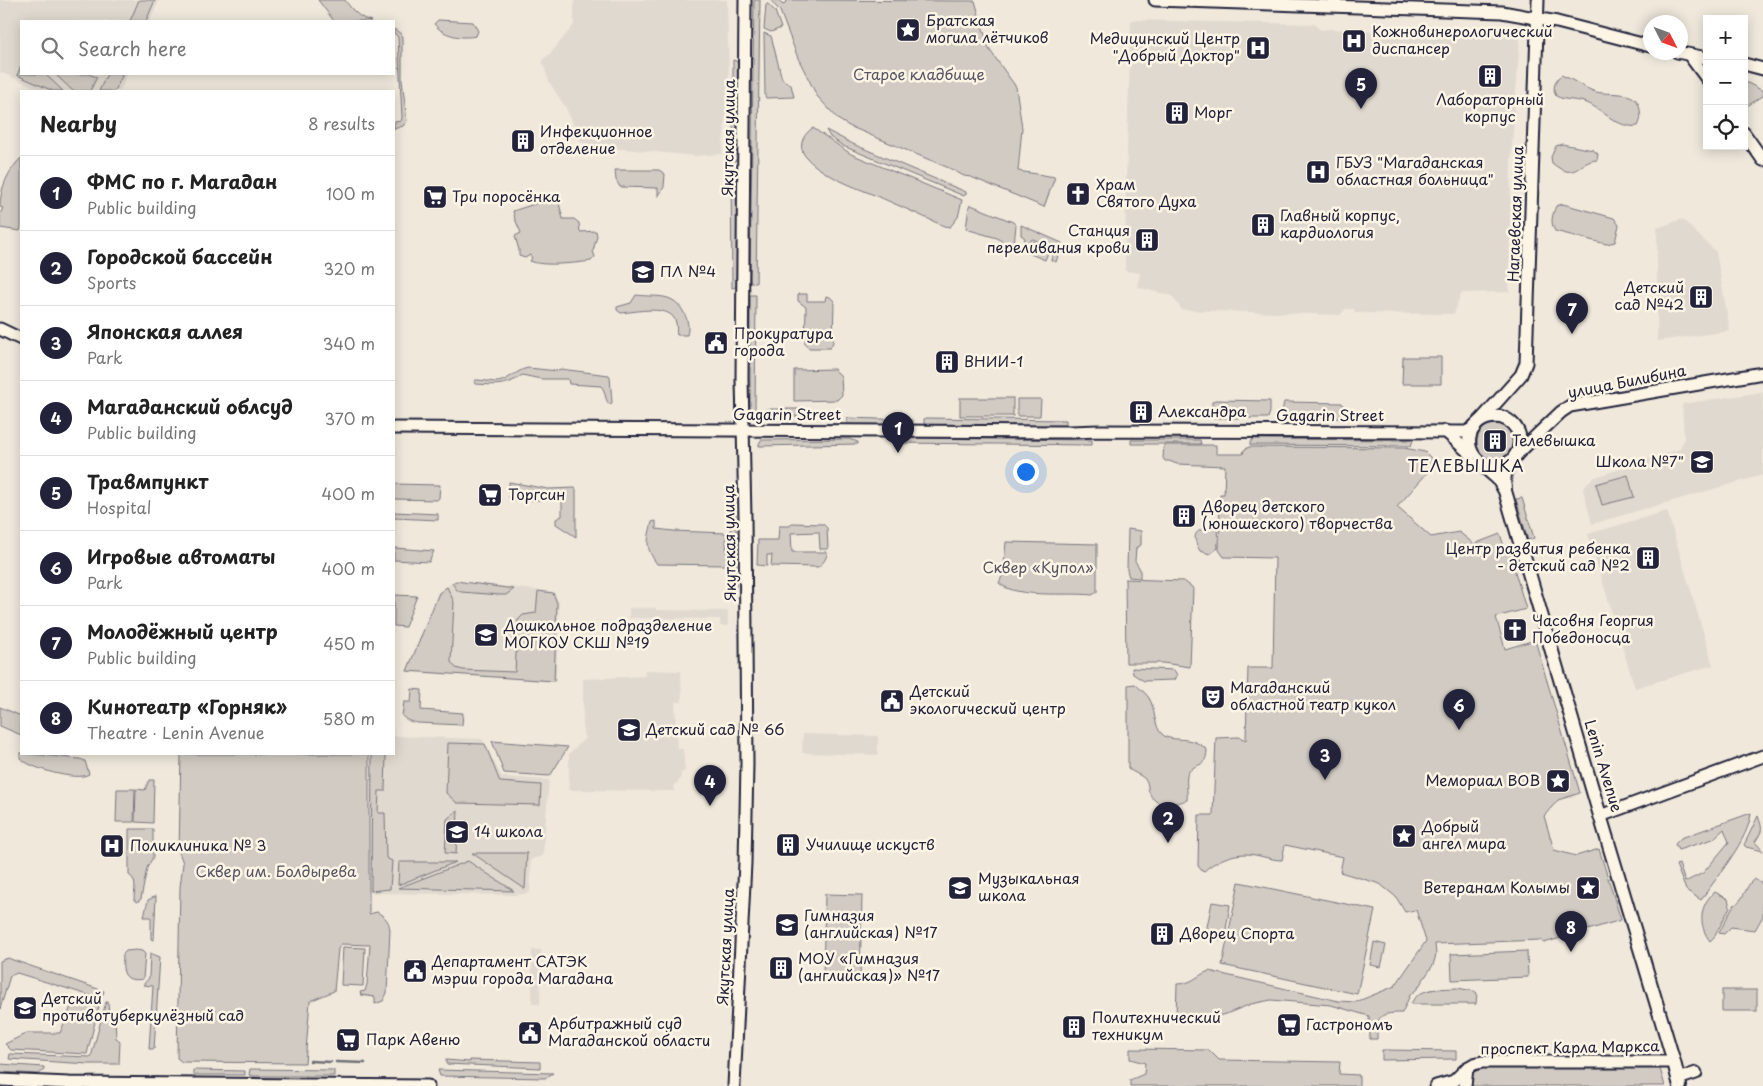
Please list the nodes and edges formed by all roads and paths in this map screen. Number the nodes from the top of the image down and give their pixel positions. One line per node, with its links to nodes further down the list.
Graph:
1 (746, 0): 21 (main road, Якутская улица)
2 (1155, 0): 4 (main road)
3 (1538, 0): 4 (main road, Нагаевская улица)
4 (1538, 18): 5 (main road); 16 (main road, Нагаевская улица)
5 (1643, 44)
6 (1690, 56): 7 (main road); 10 (main road)
7 (1703, 58)
8 (1748, 65): 9 (main road)
9 (1763, 69)
10 (1703, 74)
11 (1748, 139): 12 (main road)
12 (1763, 160)
13 (0, 329): 14 (main road)
14 (20, 338)
15 (1763, 373): 19 (main road, улица Билибина)
16 (1508, 390): 17 (main road); 18 (main road, Нагаевская улица)
17 (1512, 423): 18 (main road); 19 (main road); 23 (main road)
18 (1476, 425): 22 (main road, Gagarin Street); 24 (main road)
19 (1547, 425): 23 (main road, улица Билибина)
20 (395, 428): 21 (main road, Gagarin Street)
21 (743, 430): 22 (main road, Gagarin Street); 34 (main road, Якутская улица)
22 (1445, 431): 24 (main road)
23 (1513, 459): 24 (main road); 25 (main road)
24 (1478, 461): 25 (main road, Lenin Avenue)
25 (1505, 490): 27 (main road, Lenin Avenue)
26 (1763, 756): 27 (main road)
27 (1600, 816): 28 (main road, Lenin Avenue)
28 (1674, 1062): 29 (main road, проспект Карла Маркса); 32 (main road, Lenin Avenue)
29 (1466, 1068): 35 (main road, проспект Карла Маркса); 36 (main road, проспект Карла Маркса)
30 (1696, 1073): 32 (main road)
31 (0, 1080): 33 (main road)
32 (1679, 1083)
33 (428, 1086)
34 (734, 1086)
35 (1436, 1086)
36 (1465, 1086)

